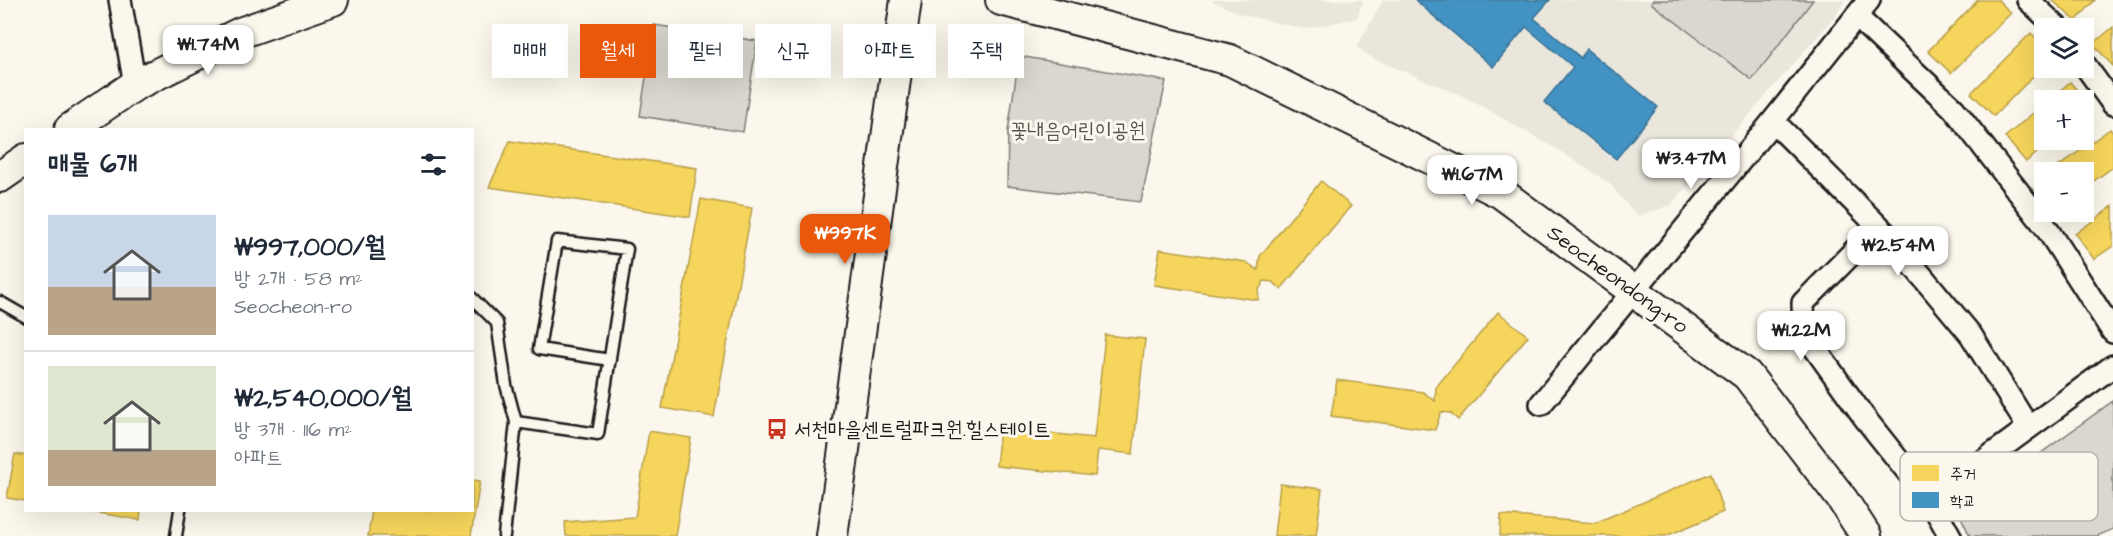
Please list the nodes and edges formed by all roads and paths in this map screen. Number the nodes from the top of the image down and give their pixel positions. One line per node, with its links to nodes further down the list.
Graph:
1 (120, 0): 9 (street)
2 (333, 0): 9 (street)
3 (906, 0): 32 (street)
4 (1001, 0): 16 (street, Seocheondong-ro)
5 (2028, 0): 7 (street)
6 (1863, 8): 11 (street); 20 (street)
7 (2047, 18)
8 (2094, 78): 10 (street)
9 (135, 85): 12 (street)
10 (2113, 104)
11 (1773, 122): 15 (street); 16 (street)
12 (71, 128)
13 (24, 160): 14 (street)
14 (0, 177)
15 (1879, 226): 25 (street); 27 (street)
16 (1635, 290): 23 (street); 33 (street, Seocheondong-ro)
17 (474, 300): 24 (lane)
18 (0, 302): 19 (lane)
19 (24, 316)
20 (2113, 332)
21 (610, 360): 21 (lane); 24 (lane)
22 (2113, 366): 25 (street)
23 (1541, 404)
24 (516, 422): 31 (lane)
25 (2028, 427): 26 (street)
26 (1994, 452)
27 (1900, 462)
28 (180, 512): 30 (lane)
29 (1942, 521): 34 (street)
30 (176, 536)
31 (504, 536)
32 (832, 536)
33 (1866, 536)
34 (1950, 536)

